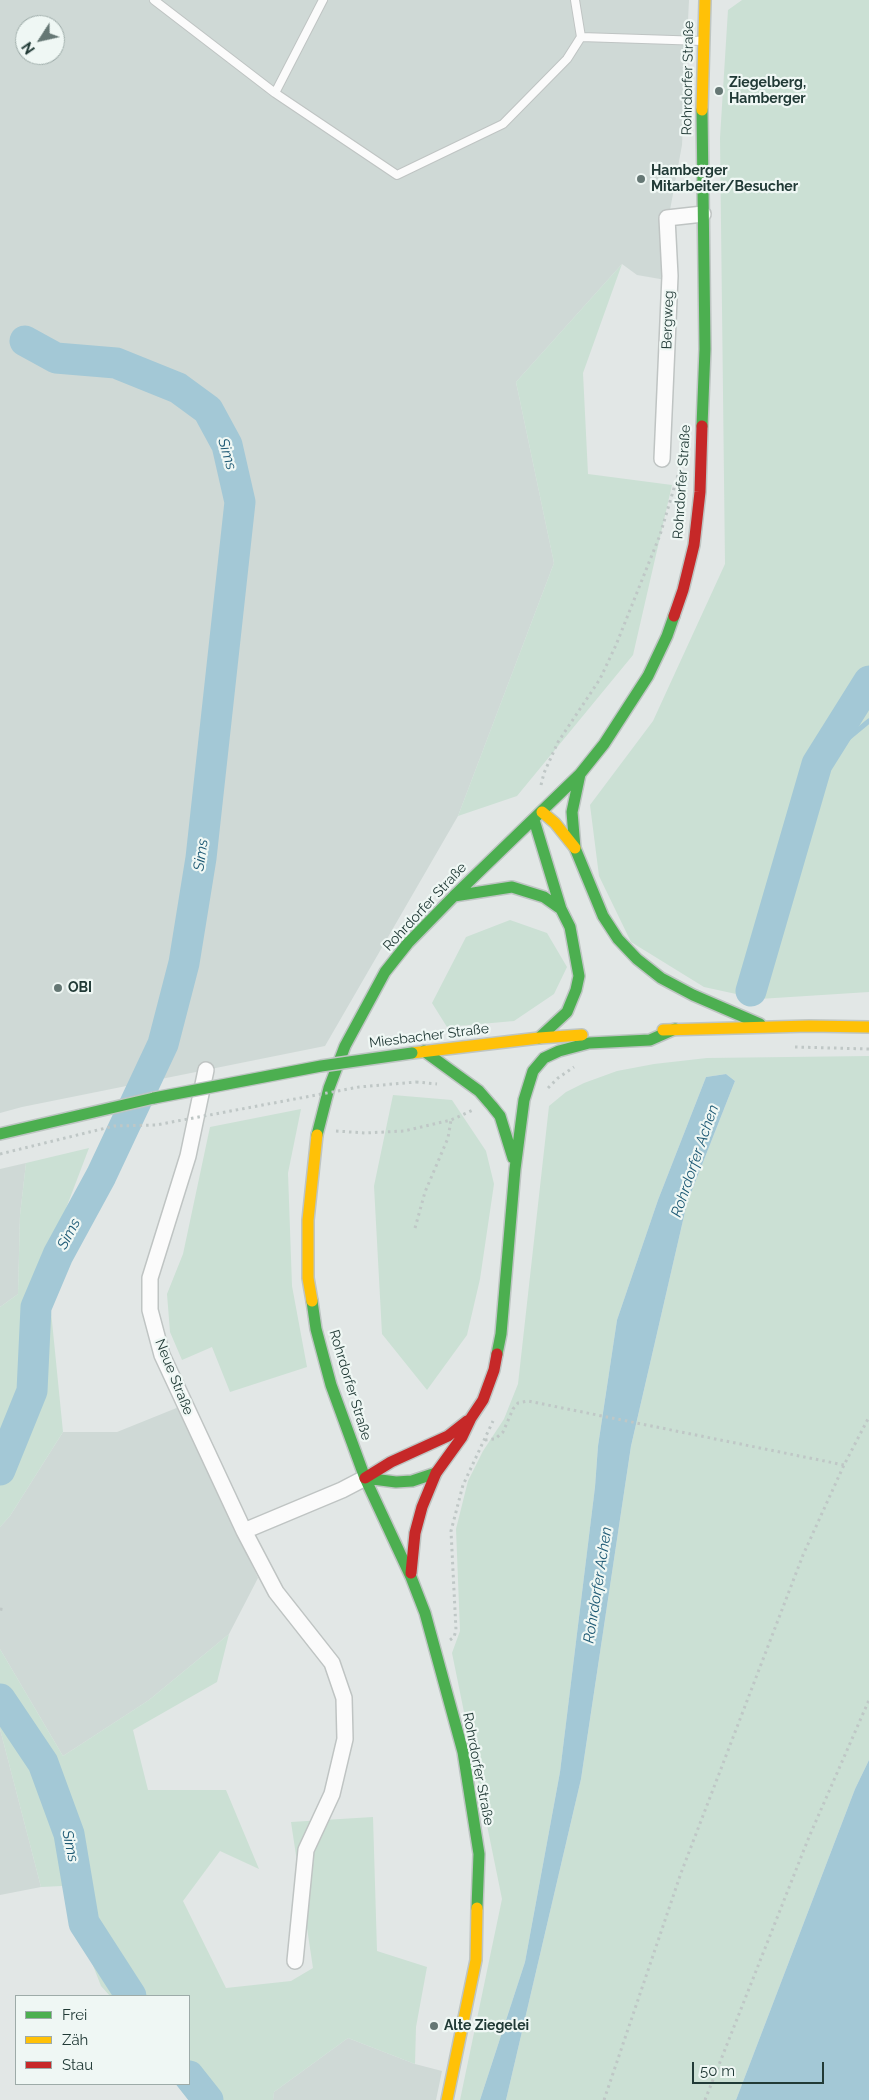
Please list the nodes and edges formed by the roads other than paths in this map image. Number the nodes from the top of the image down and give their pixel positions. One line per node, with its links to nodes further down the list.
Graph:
1 (154, 0): 7 (lane)
2 (323, 0): 7 (lane)
3 (575, 0): 5 (lane)
4 (705, 0): 6 (main road, Rohrdorfer Straße)
5 (581, 37): 6 (lane); 7 (lane)
6 (703, 41): 8 (main road, Rohrdorfer Straße)
7 (275, 93)
8 (703, 214): 9 (street, Bergweg); 10 (main road, Rohrdorfer Straße)
9 (662, 460)
10 (580, 774): 11 (main road, Rohrdorfer Straße); 12 (main road)
11 (538, 816): 12 (main road); 13 (main road, Rohrdorfer Straße); 14 (main road)
12 (575, 848): 15 (main road)
13 (454, 896): 14 (main road); 25 (main road, Rohrdorfer Straße)
14 (561, 909): 18 (main road)
15 (766, 1027): 16 (main road, Miesbacher Straße); 17 (main road, Miesbacher Straße)
16 (869, 1027)
17 (675, 1029): 18 (main road, Miesbacher Straße); 22 (main road)
18 (539, 1038): 19 (main road, Miesbacher Straße)
19 (424, 1051): 21 (main road, Miesbacher Straße, bridge); 22 (main road)
20 (206, 1070): 26 (street, Neue Straße)
21 (0, 1134)
22 (515, 1169): 23 (main road)
23 (471, 1418): 24 (main road); 25 (main road)
24 (436, 1473): 25 (main road); 27 (main road)
25 (365, 1478): 26 (street); 27 (main road, Rohrdorfer Straße)
26 (244, 1532): 28 (street, Neue Straße)
27 (411, 1577): 29 (main road, Rohrdorfer Straße)
28 (295, 1961)
29 (446, 2100)

